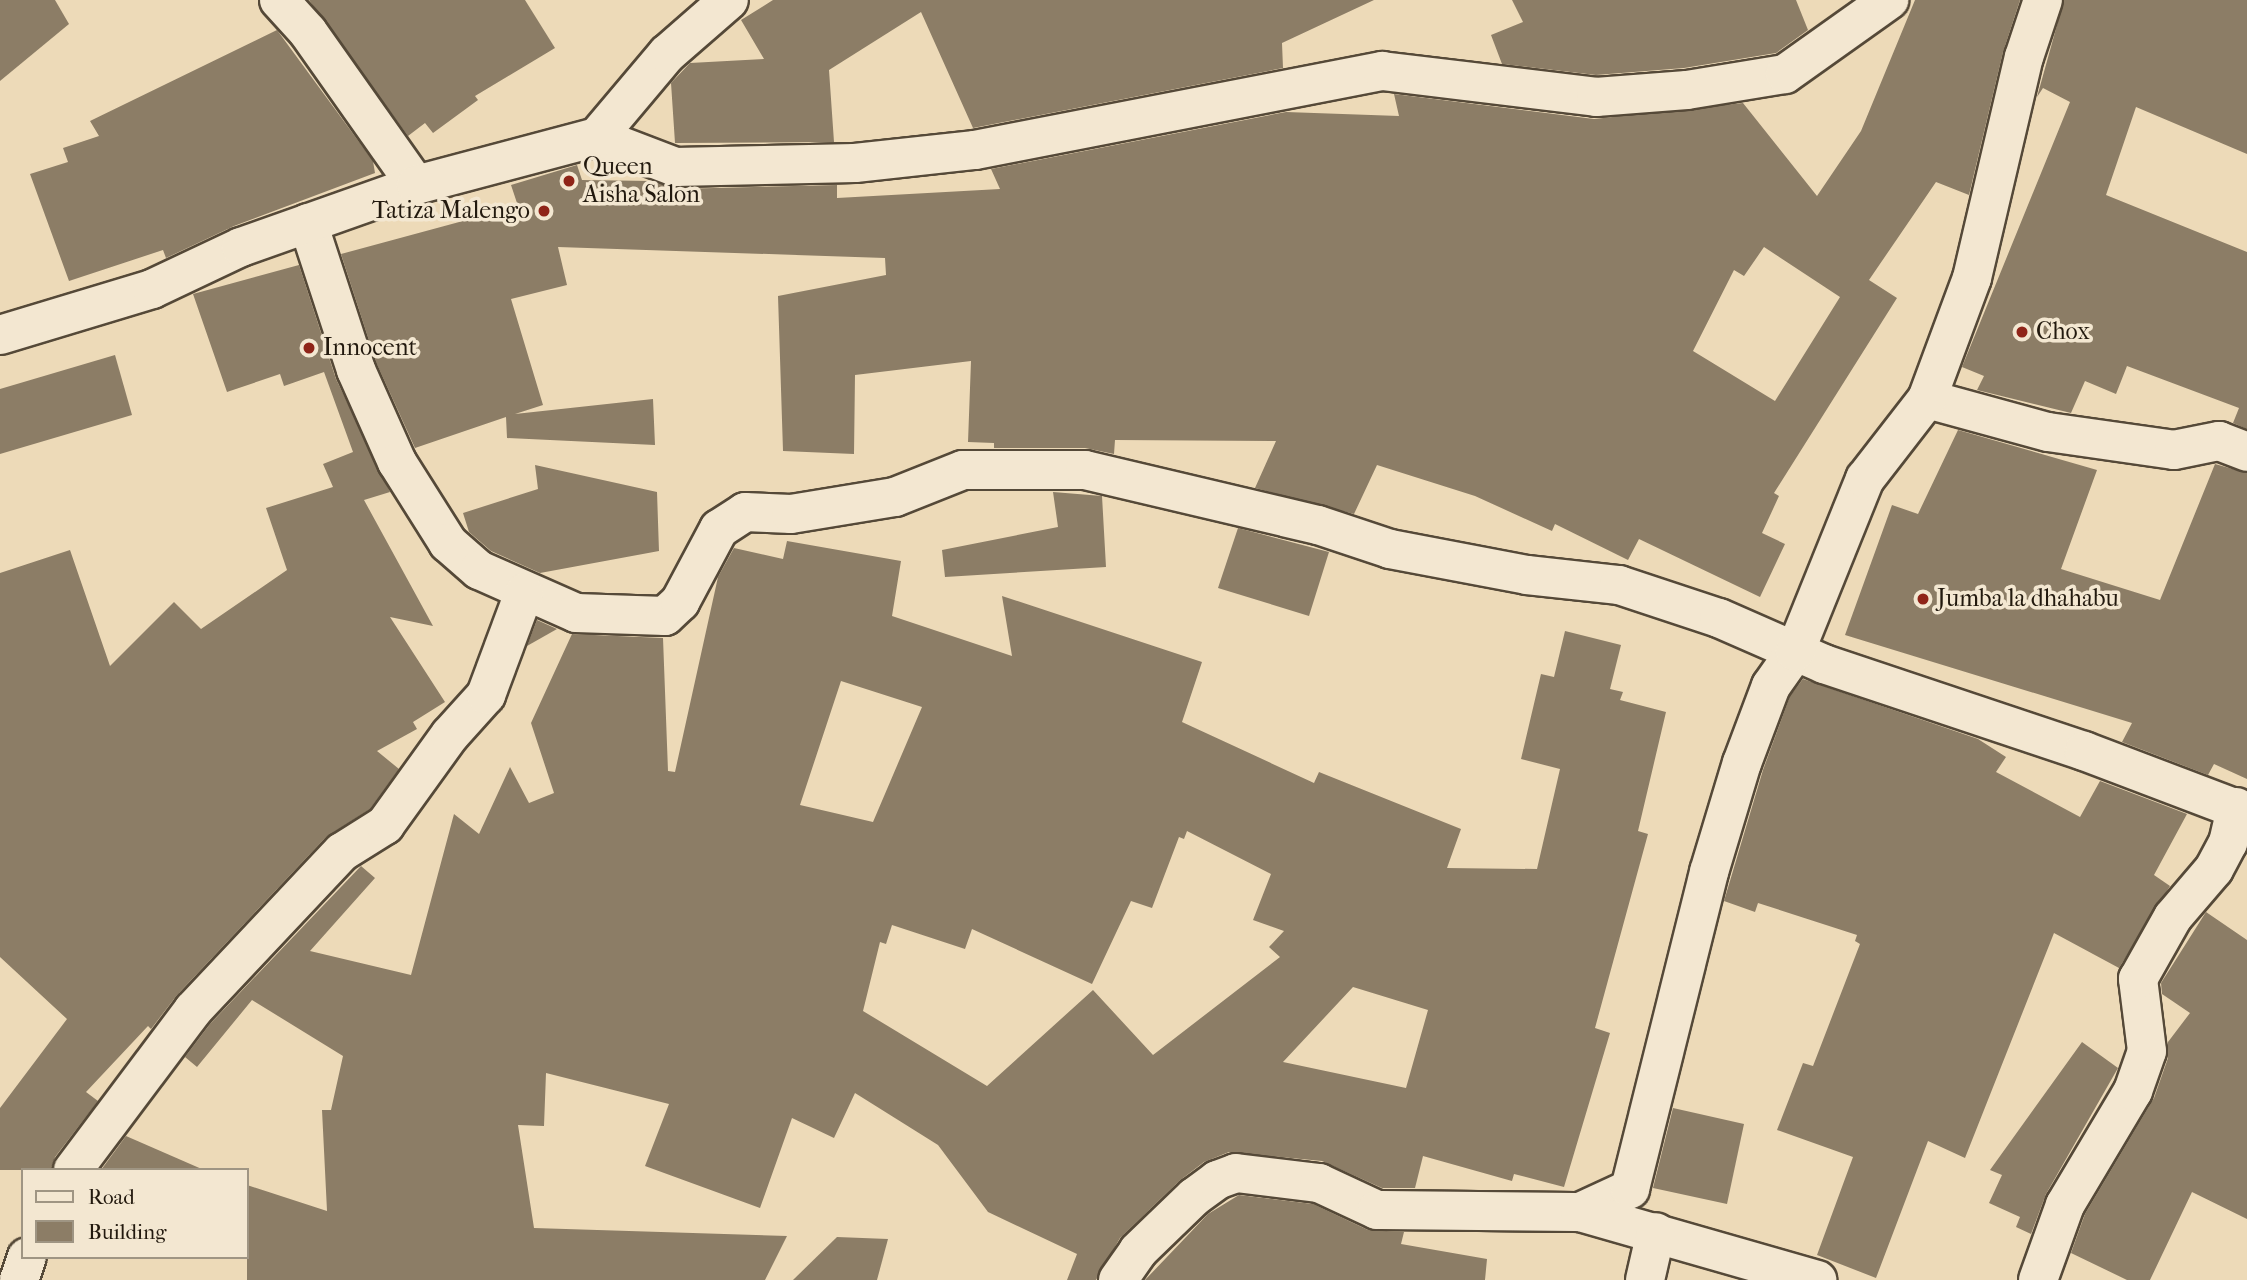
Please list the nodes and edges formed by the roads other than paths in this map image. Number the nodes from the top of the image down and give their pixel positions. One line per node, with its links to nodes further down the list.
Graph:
1 (279, 0): 6 (street)
2 (729, 0): 5 (street)
3 (1889, 0): 5 (street)
4 (2043, 0): 9 (street)
5 (597, 137): 6 (street)
6 (416, 185): 7 (street)
7 (309, 223): 8 (street); 11 (street)
8 (0, 335)
9 (1927, 399): 10 (street); 12 (street)
10 (2247, 452)
11 (524, 593): 12 (street); 14 (street)
12 (1795, 652): 13 (street); 15 (street)
13 (2241, 810): 22 (street)
14 (74, 1168)
15 (1580, 1212): 16 (street); 19 (street)
16 (1656, 1232): 20 (street); 21 (street)
17 (26, 1259): 18 (street)
18 (19, 1280)
19 (1118, 1280)
20 (1645, 1280)
21 (1817, 1280)
22 (2038, 1280)

